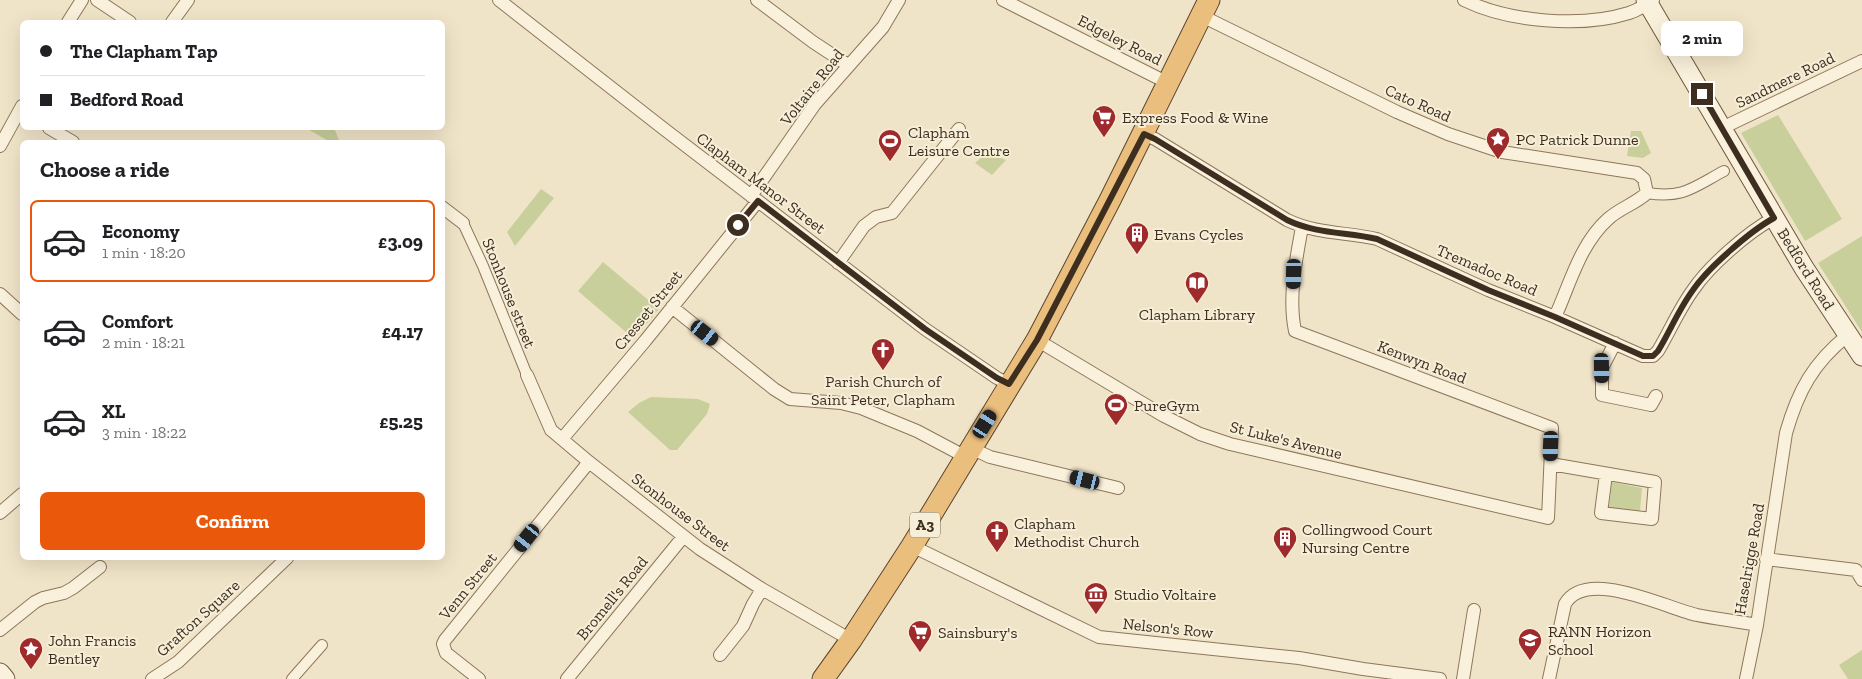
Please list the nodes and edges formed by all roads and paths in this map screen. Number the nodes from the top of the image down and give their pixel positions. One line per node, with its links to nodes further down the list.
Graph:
1 (82, 0): 11 (street)
2 (97, 0): 12 (street)
3 (188, 0): 13 (street)
4 (499, 0): 26 (street, Clapham Manor Street)
5 (757, 0): 15 (street)
6 (899, 0): 15 (street, Voltaire Road)
7 (1003, 0): 16 (street, Edgeley Road)
8 (1464, 0): 9 (street)
9 (1649, 1): 18 (main road, Bedford Road)
10 (1206, 8): 16 (highway, A3); 25 (street, Cato Road)
11 (69, 20)
12 (127, 20)
13 (173, 20)
14 (1862, 61): 18 (street, Sandmere Road)
15 (848, 65): 26 (street, Voltaire Road)
16 (1168, 83): 21 (highway, A3)
17 (20, 112): 23 (street)
18 (1722, 128): 28 (main road, Bedford Road)
19 (959, 129): 31 (street)
20 (52, 130): 22 (street)
21 (1144, 134): 30 (street, Tremadoc Road); 37 (highway, A3)
22 (70, 140)
23 (0, 146)
24 (1724, 171): 25 (street)
25 (1646, 193): 35 (street)
26 (754, 198): 31 (street, Clapham Manor Street); 33 (street, Cresset Street)
27 (445, 209): 29 (street)
28 (1774, 218): 36 (main road, Bedford Road); 38 (street, Tremadoc Road)
29 (462, 224): 40 (street, Stonhouse street)
30 (1302, 227): 35 (street, Tremadoc Road); 46 (street, Kenwyn Road)
31 (838, 262): 41 (street, Clapham Manor Street)
32 (0, 294): 34 (street)
33 (672, 307): 43 (street, Cresset Street); 44 (street)
34 (20, 312)
35 (1555, 317): 38 (street, Tremadoc Road)
36 (1848, 335): 39 (main road, Bedford Road); 54 (street, Haselrigge Road)
37 (1037, 340): 41 (highway, A3); 51 (street, St Luke's Avenue)
38 (1615, 343): 42 (street)
39 (1862, 356)
40 (527, 375): 43 (street, Stonhouse Street)
41 (1009, 384): 44 (highway, A3)
42 (1656, 396)
43 (562, 439): 45 (street, Stonhouse Street)
44 (969, 453): 48 (street); 53 (highway, A3)
45 (589, 462): 52 (street, Stonhouse Street); 70 (street, Venn Street)
46 (1551, 464): 47 (street); 51 (street, Kenwyn Road)
47 (1606, 474): 47 (street)
48 (1118, 488)
49 (20, 496): 50 (street)
50 (0, 513)
51 (1548, 518)
52 (683, 537): 58 (street, Stonhouse Street); 71 (street, Bromell's Road)
53 (912, 546): 62 (highway, A3); 66 (street, Nelson's Row)
54 (1766, 558): 57 (street); 60 (street, Haselrigge Road)
55 (285, 560): 68 (street, Grafton Square)
56 (100, 566): 61 (street)
57 (1862, 580)
58 (762, 589): 62 (street, Stonhouse Street); 64 (street)
59 (1474, 610): 74 (street)
60 (1757, 625): 75 (street, Haselrigge Road); 76 (street)
61 (0, 630)
62 (851, 640): 72 (highway, A3)
63 (322, 645): 69 (street)
64 (720, 655)
65 (0, 673): 67 (main road)
66 (1362, 674): 73 (street, Nelson's Row)
67 (5, 679)
68 (152, 679)
69 (292, 679)
70 (479, 679)
71 (567, 679)
72 (823, 679)
73 (1440, 679)
74 (1463, 679)
75 (1549, 679)
76 (1746, 679)

